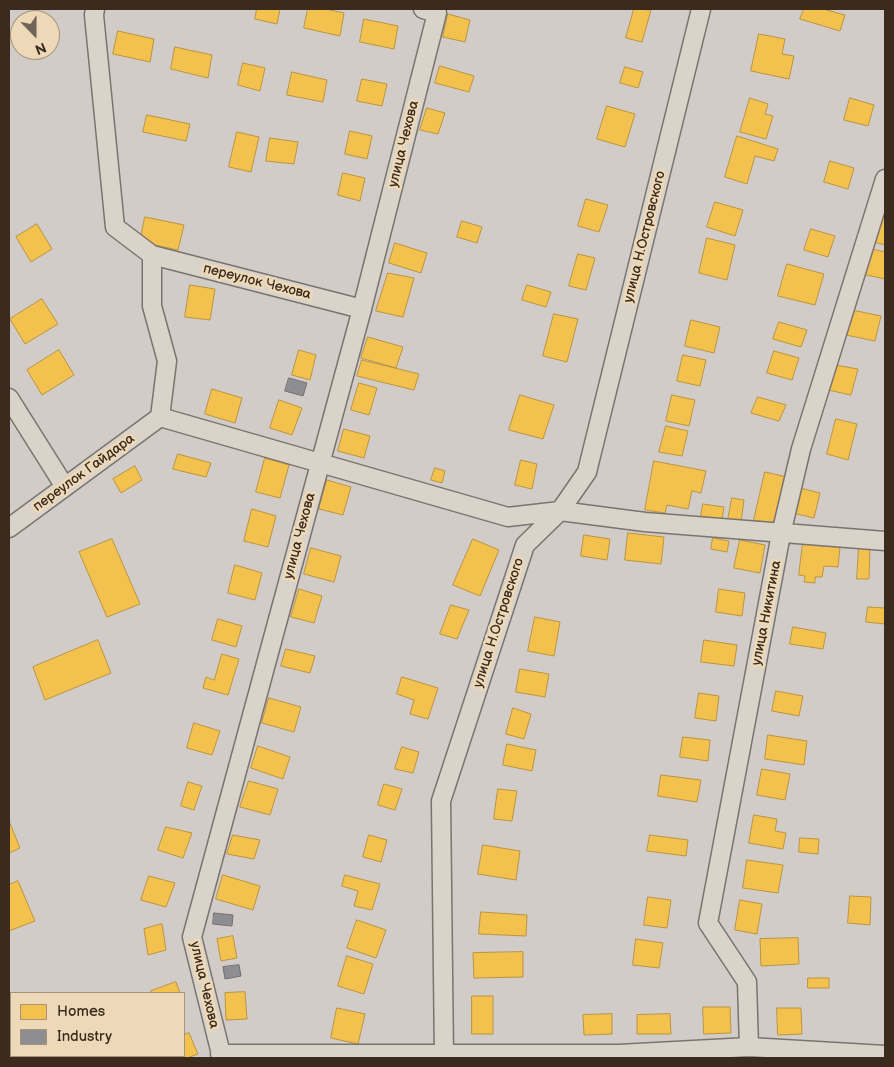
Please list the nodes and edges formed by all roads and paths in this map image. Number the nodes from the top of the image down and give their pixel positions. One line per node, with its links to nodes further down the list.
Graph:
1 (701, 9): 11 (street, улица Н.Островского)
2 (90, 11): 5 (street)
3 (430, 11): 6 (street, улица Чехова)
4 (885, 178): 13 (street, улица Никитина)
5 (152, 255): 6 (street, переулок Чехова); 8 (street)
6 (362, 308): 9 (street, улица Чехова)
7 (9, 398): 10 (street)
8 (160, 417): 9 (street); 10 (street, переулок Гайдара)
9 (319, 464): 11 (street); 17 (street, улица Чехова)
10 (65, 487): 12 (street, переулок Гайдара)
11 (560, 511): 13 (street); 18 (street, улица Н.Островского)
12 (9, 528)
13 (782, 534): 14 (street); 15 (street, улица Никитина)
14 (885, 541)
15 (749, 1047): 16 (street); 19 (street)
16 (885, 1055)
17 (221, 1056): 18 (street)
18 (443, 1056): 19 (street)
19 (619, 1056)

